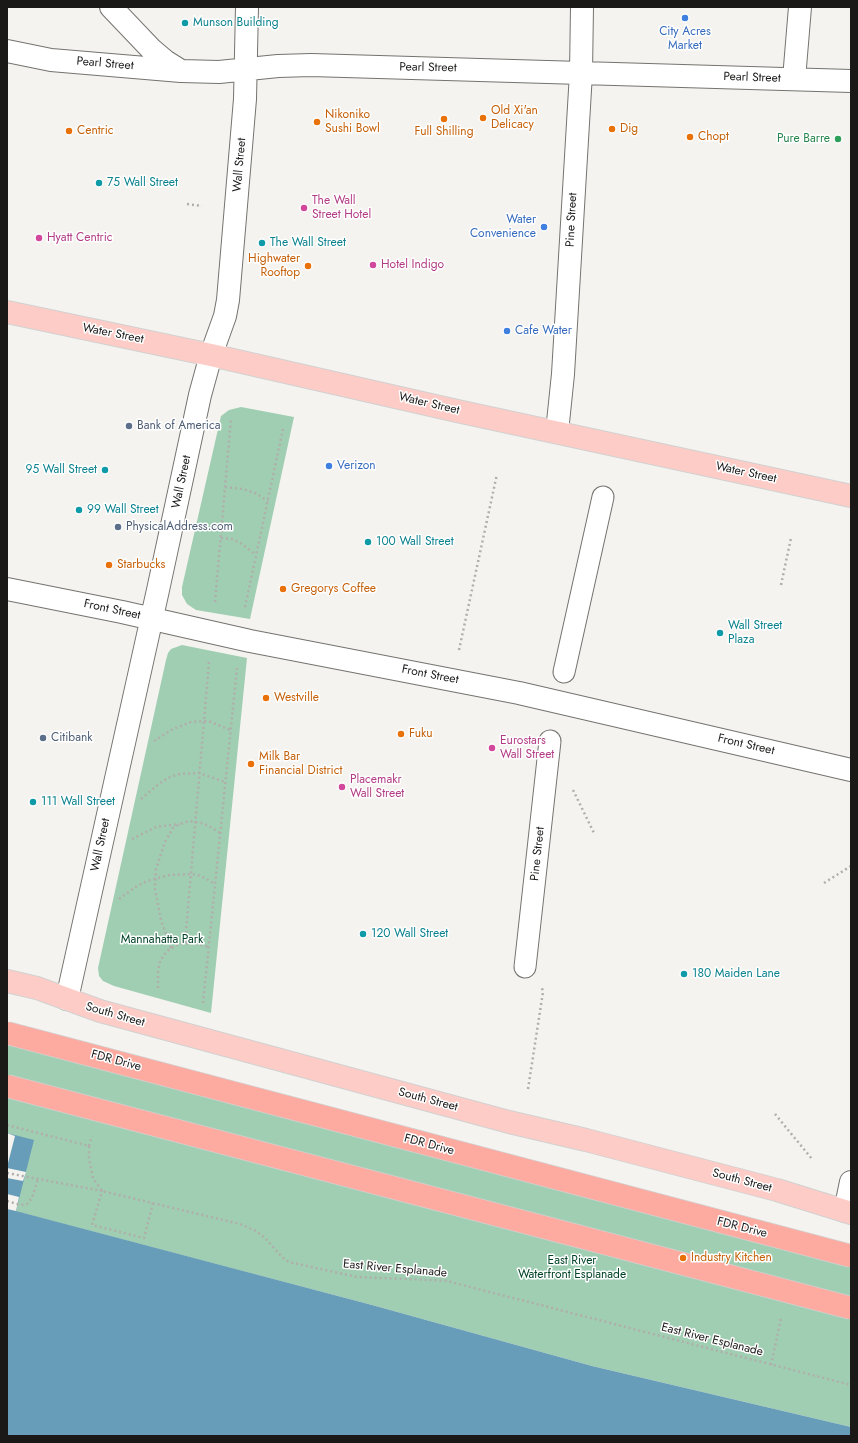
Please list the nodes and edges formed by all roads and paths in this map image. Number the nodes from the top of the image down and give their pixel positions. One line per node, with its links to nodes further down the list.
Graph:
1 (111, 7): 7 (street)
2 (247, 7): 6 (street, Wall Street)
3 (582, 7): 8 (street, Pine Street)
4 (800, 7): 9 (street)
5 (7, 51): 7 (street, Pearl Street)
6 (246, 70): 7 (street, Pearl Street); 8 (street, Pearl Street); 14 (street, Wall Street)
7 (180, 71)
8 (581, 73): 9 (street, Pearl Street); 17 (street, Pine Street)
9 (794, 79): 10 (street, Pearl Street)
10 (851, 81)
11 (187, 204): 12 (path)
12 (202, 206)
13 (7, 312): 14 (main road, Water Street)
14 (211, 354): 17 (main road, Water Street); 30 (street, Wall Street)
15 (231, 419): 19 (path)
16 (283, 430): 22 (path)
17 (557, 432): 20 (main road, Water Street)
18 (497, 474): 31 (path)
19 (225, 486): 22 (path); 23 (path)
20 (851, 496)
21 (603, 497): 34 (street)
22 (268, 501): 25 (path)
23 (221, 538): 25 (path); 28 (path)
24 (791, 538): 26 (path)
25 (256, 555): 29 (path)
26 (780, 585)
27 (7, 589): 30 (street, Front Street)
28 (215, 602)
29 (246, 607)
30 (152, 619): 39 (street, Front Street); 59 (street, Wall Street)
31 (459, 650)
32 (209, 662): 35 (path)
33 (237, 668): 36 (path)
34 (564, 672)
35 (204, 721): 36 (path); 37 (path); 40 (path)
36 (230, 730): 41 (path)
37 (153, 742)
38 (550, 742): 56 (street, Pine Street)
39 (851, 770)
40 (199, 773): 41 (path); 42 (path); 43 (path)
41 (225, 782): 45 (path)
42 (141, 799)
43 (195, 822): 44 (path); 45 (path); 48 (path)
44 (180, 824): 46 (path); 49 (path)
45 (220, 833): 51 (path)
46 (132, 839)
47 (851, 866): 50 (path)
48 (192, 874): 49 (path); 51 (path); 53 (path)
49 (155, 878): 52 (path); 55 (path)
50 (824, 883)
51 (215, 885): 54 (path)
52 (119, 899)
53 (185, 943): 54 (path); 55 (path)
54 (209, 947): 60 (path)
55 (171, 948): 58 (path)
56 (525, 967): 63 (path)
57 (7, 980): 59 (main road, South Street)
58 (158, 988)
59 (67, 999): 73 (main road, South Street)
60 (204, 1003)
61 (7, 1033): 74 (highway, FDR Drive, bridge)
62 (7, 1086): 75 (highway, bridge)
63 (528, 1089)
64 (775, 1114): 66 (path)
65 (7, 1125): 70 (path)
66 (812, 1159)
67 (7, 1173): 68 (path, East River Esplanade)
68 (38, 1179): 70 (path, East River Esplanade); 71 (path)
69 (851, 1182): 73 (street)
70 (102, 1191): 72 (path, East River Esplanade); 72 (path)
71 (7, 1201)
72 (153, 1203): 76 (path, East River Esplanade)
73 (848, 1212)
74 (851, 1256)
75 (851, 1308)
76 (851, 1385)

